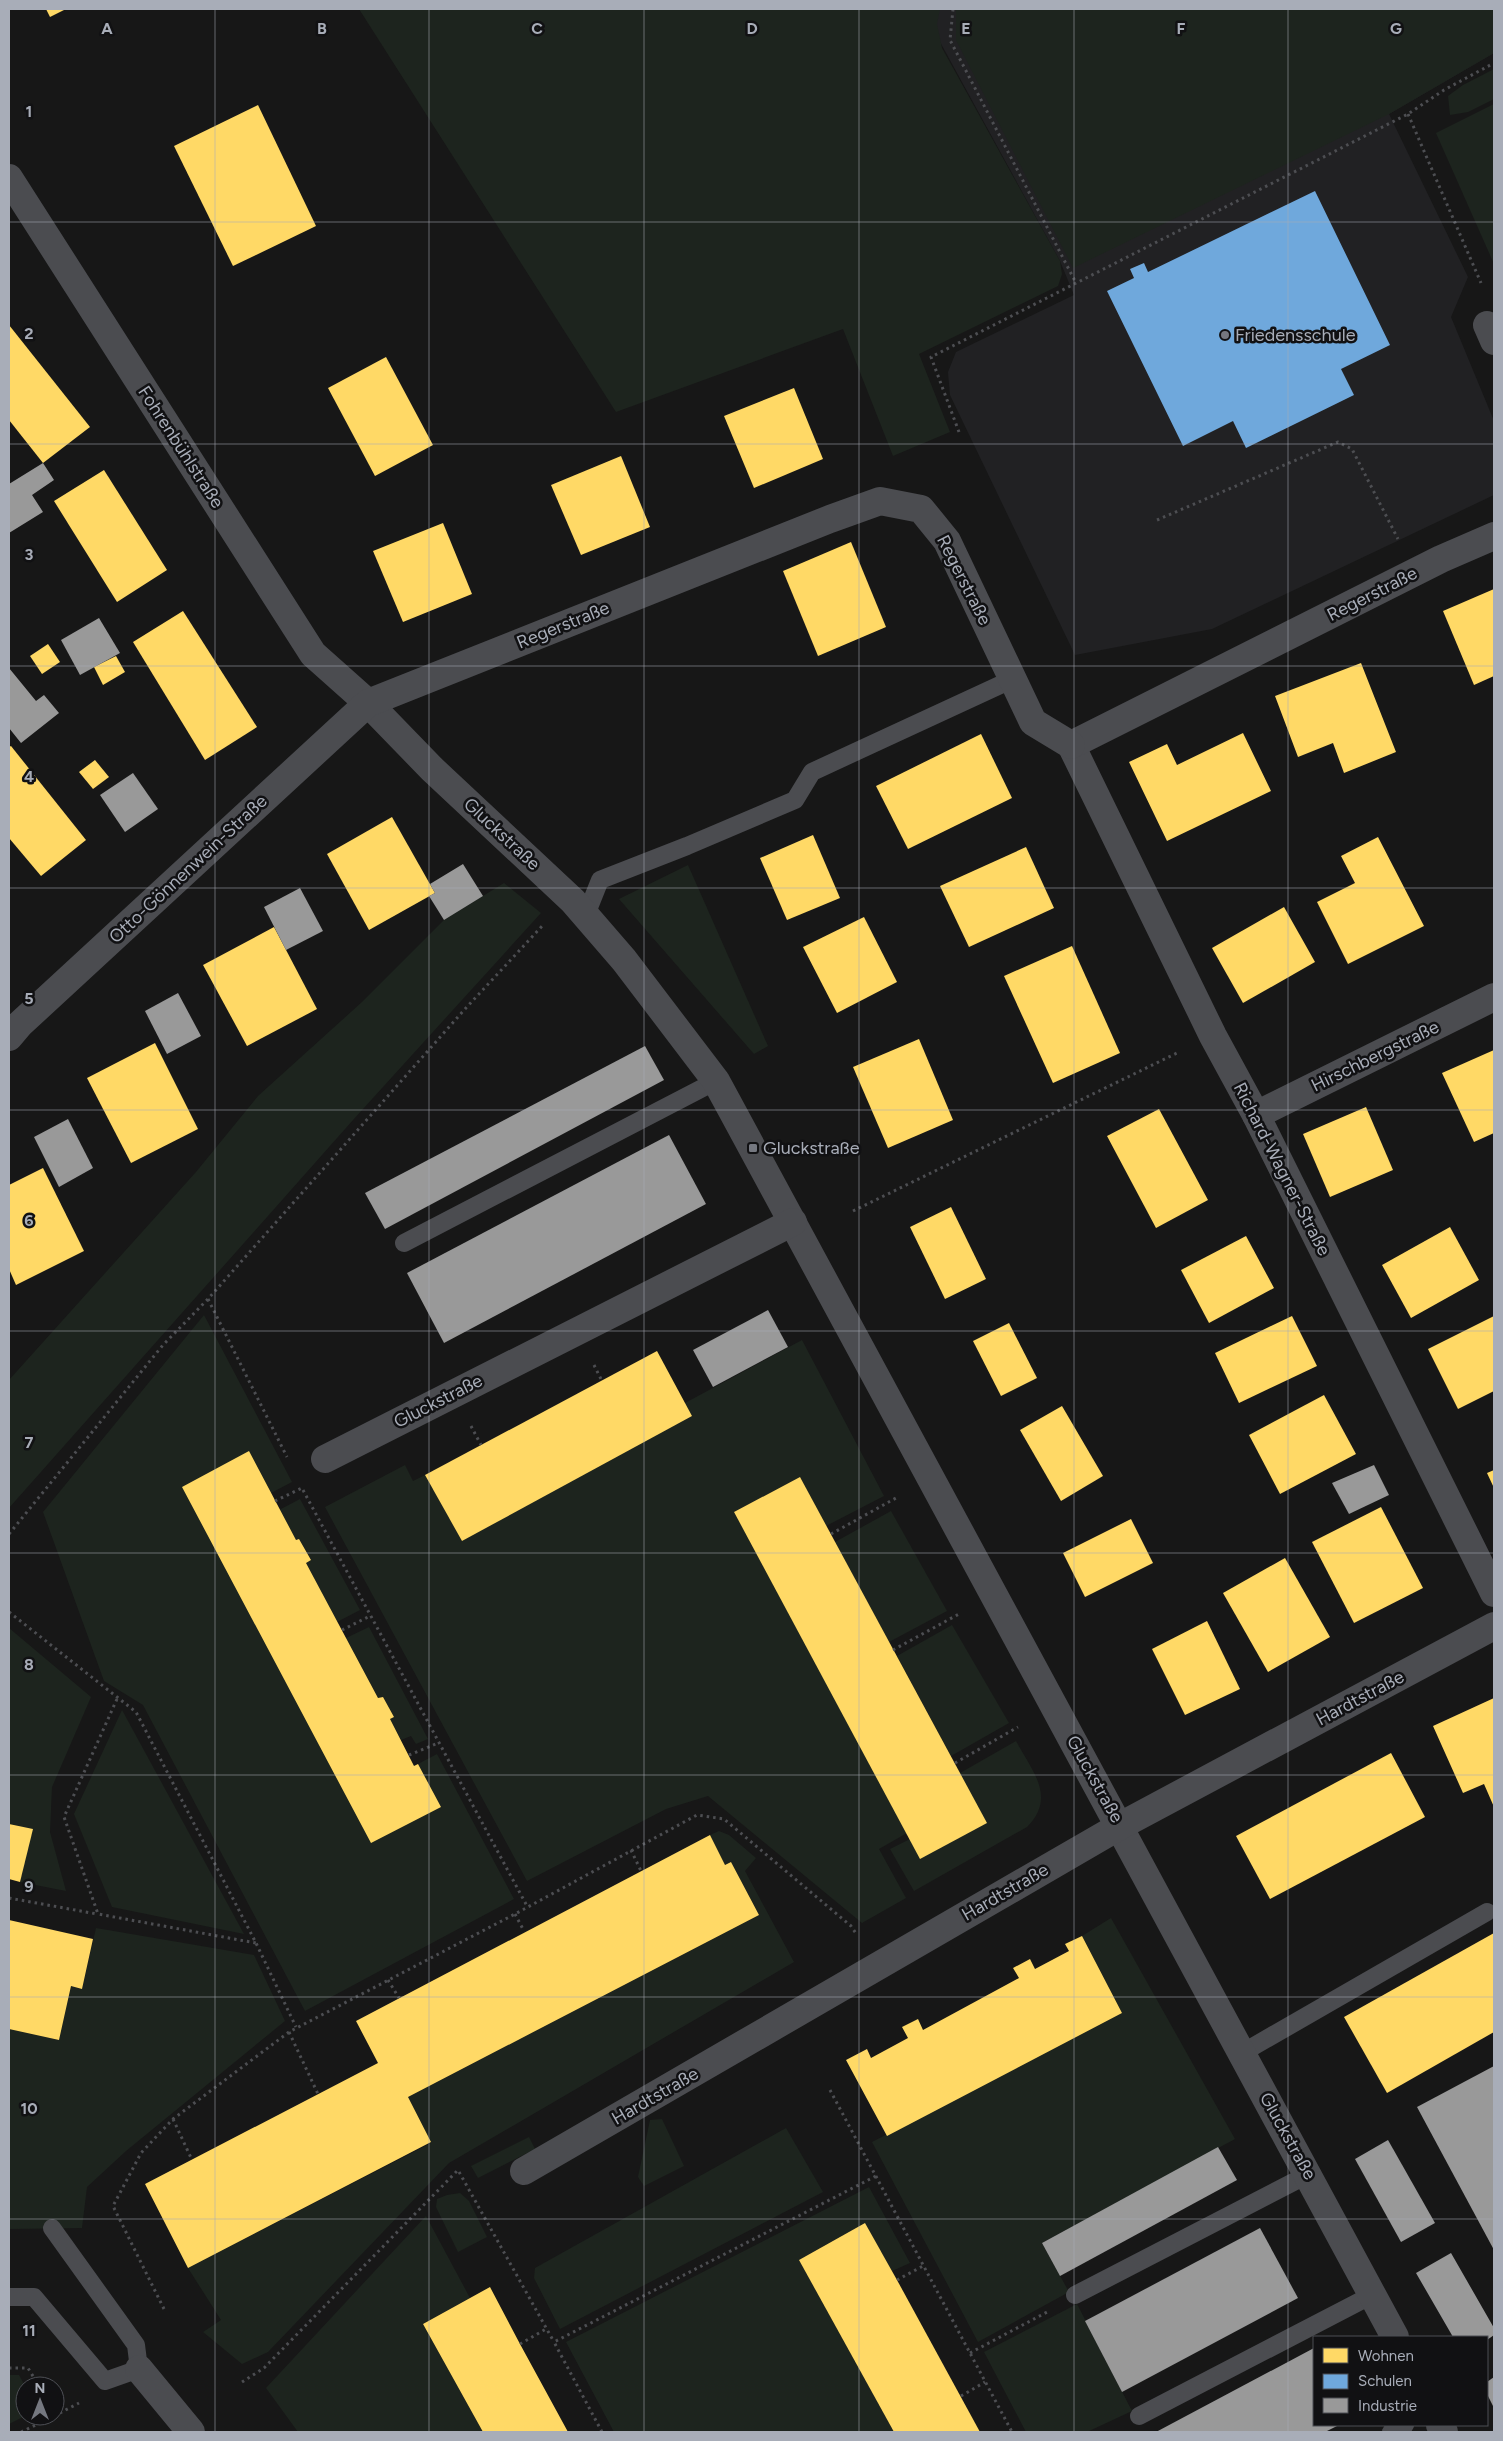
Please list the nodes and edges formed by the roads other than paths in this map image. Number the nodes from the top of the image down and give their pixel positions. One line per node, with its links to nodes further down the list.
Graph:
1 (9, 178): 4 (street, Fohrenbühlstraße)
2 (1494, 536): 5 (street, Regerstraße)
3 (1013, 679): 4 (street, Regerstraße); 5 (street, Regerstraße); 6 (lane)
4 (368, 703): 6 (street, Gluckstraße); 8 (street, Otto-Gönnenwein-Straße)
5 (1071, 745): 10 (street, Richard-Wagner-Straße)
6 (586, 915): 9 (street, Gluckstraße)
7 (1494, 997): 10 (street, Hirschbergstraße)
8 (13, 1023)
9 (716, 1081): 11 (street, Gluckstraße); 12 (lane)
10 (1256, 1115): 14 (street, Richard-Wagner-Straße)
11 (793, 1222): 13 (street, Gluckstraße); 16 (street, Gluckstraße)
12 (404, 1243)
13 (325, 1459)
14 (1494, 1593)
15 (1494, 1626): 16 (street, Hardtstraße)
16 (1120, 1826): 18 (street, Gluckstraße); 19 (street, Hardtstraße)
17 (1487, 1912): 18 (lane)
18 (1242, 2053): 20 (street, Gluckstraße)
19 (524, 2172)
20 (1309, 2174): 22 (street, Gluckstraße); 23 (lane)
21 (52, 2228): 26 (lane)
22 (1374, 2294): 25 (street, Gluckstraße); 27 (lane)
23 (1075, 2295)
24 (9, 2297): 26 (lane)
25 (1395, 2336)
26 (139, 2369): 29 (street)
27 (1139, 2416)
28 (1403, 2426): 30 (lane)
29 (191, 2432)
30 (1391, 2432)

